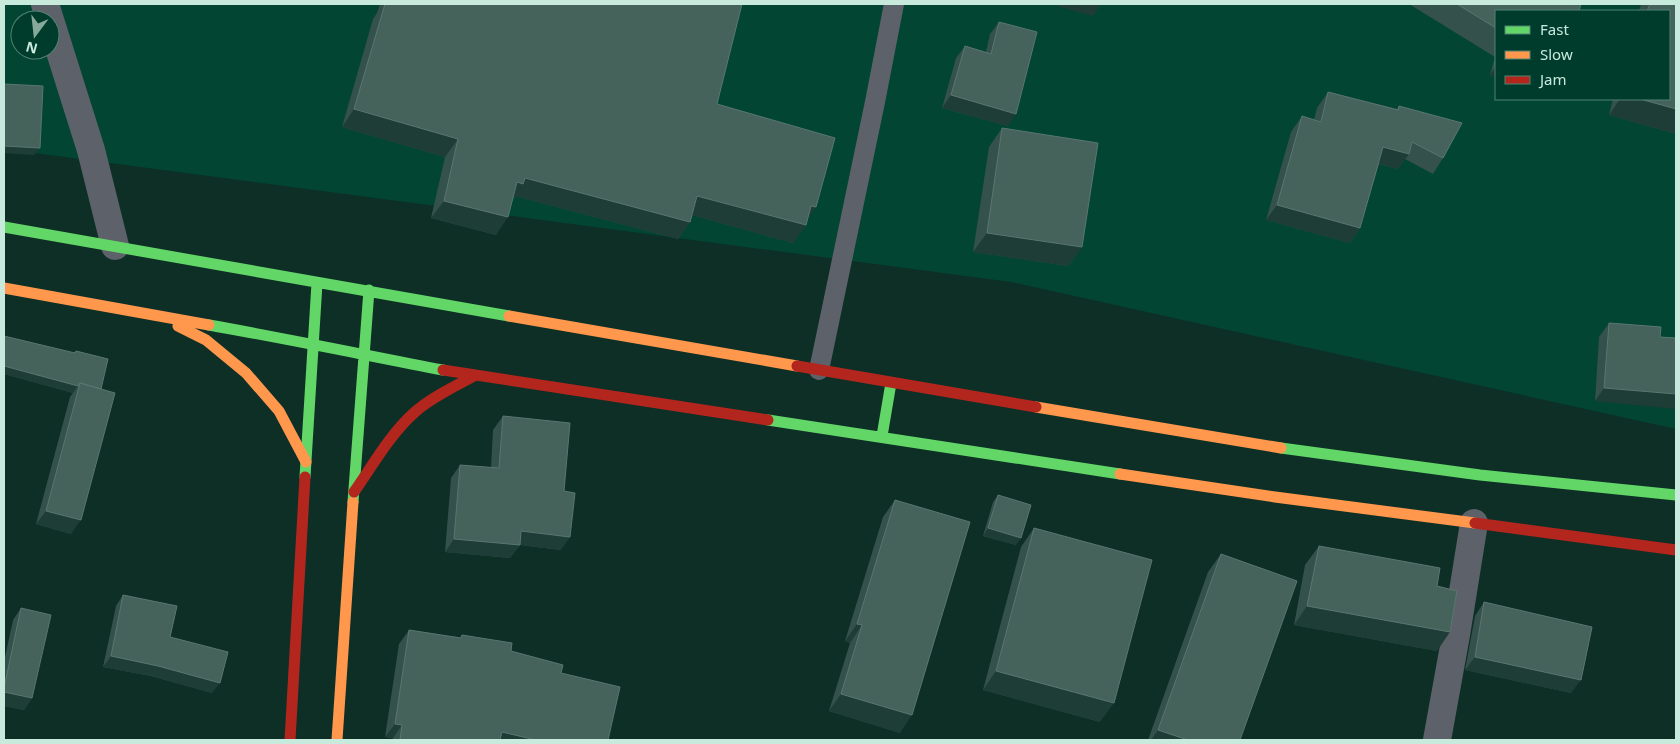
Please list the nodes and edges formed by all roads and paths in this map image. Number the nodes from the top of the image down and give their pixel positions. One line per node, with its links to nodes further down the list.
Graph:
1 (45, 4): 4 (street)
2 (894, 4): 11 (lane)
3 (4, 227): 4 (main road)
4 (115, 246): 5 (main road)
5 (317, 283): 7 (main road); 9 (main road)
6 (4, 288): 8 (main road)
7 (369, 290): 10 (main road); 11 (main road)
8 (157, 315): 9 (main road); 15 (main road)
9 (312, 343): 10 (main road); 15 (main road)
10 (363, 355): 12 (main road); 16 (main road)
11 (819, 370): 13 (main road)
12 (474, 376): 14 (main road); 16 (main road)
13 (891, 383): 14 (main road); 17 (main road)
14 (882, 436): 18 (main road)
15 (306, 462): 20 (main road)
16 (354, 492): 21 (main road)
17 (1676, 494)
18 (1474, 523): 19 (main road); 22 (street)
19 (1676, 550)
20 (290, 740)
21 (337, 740)
22 (1437, 740)

